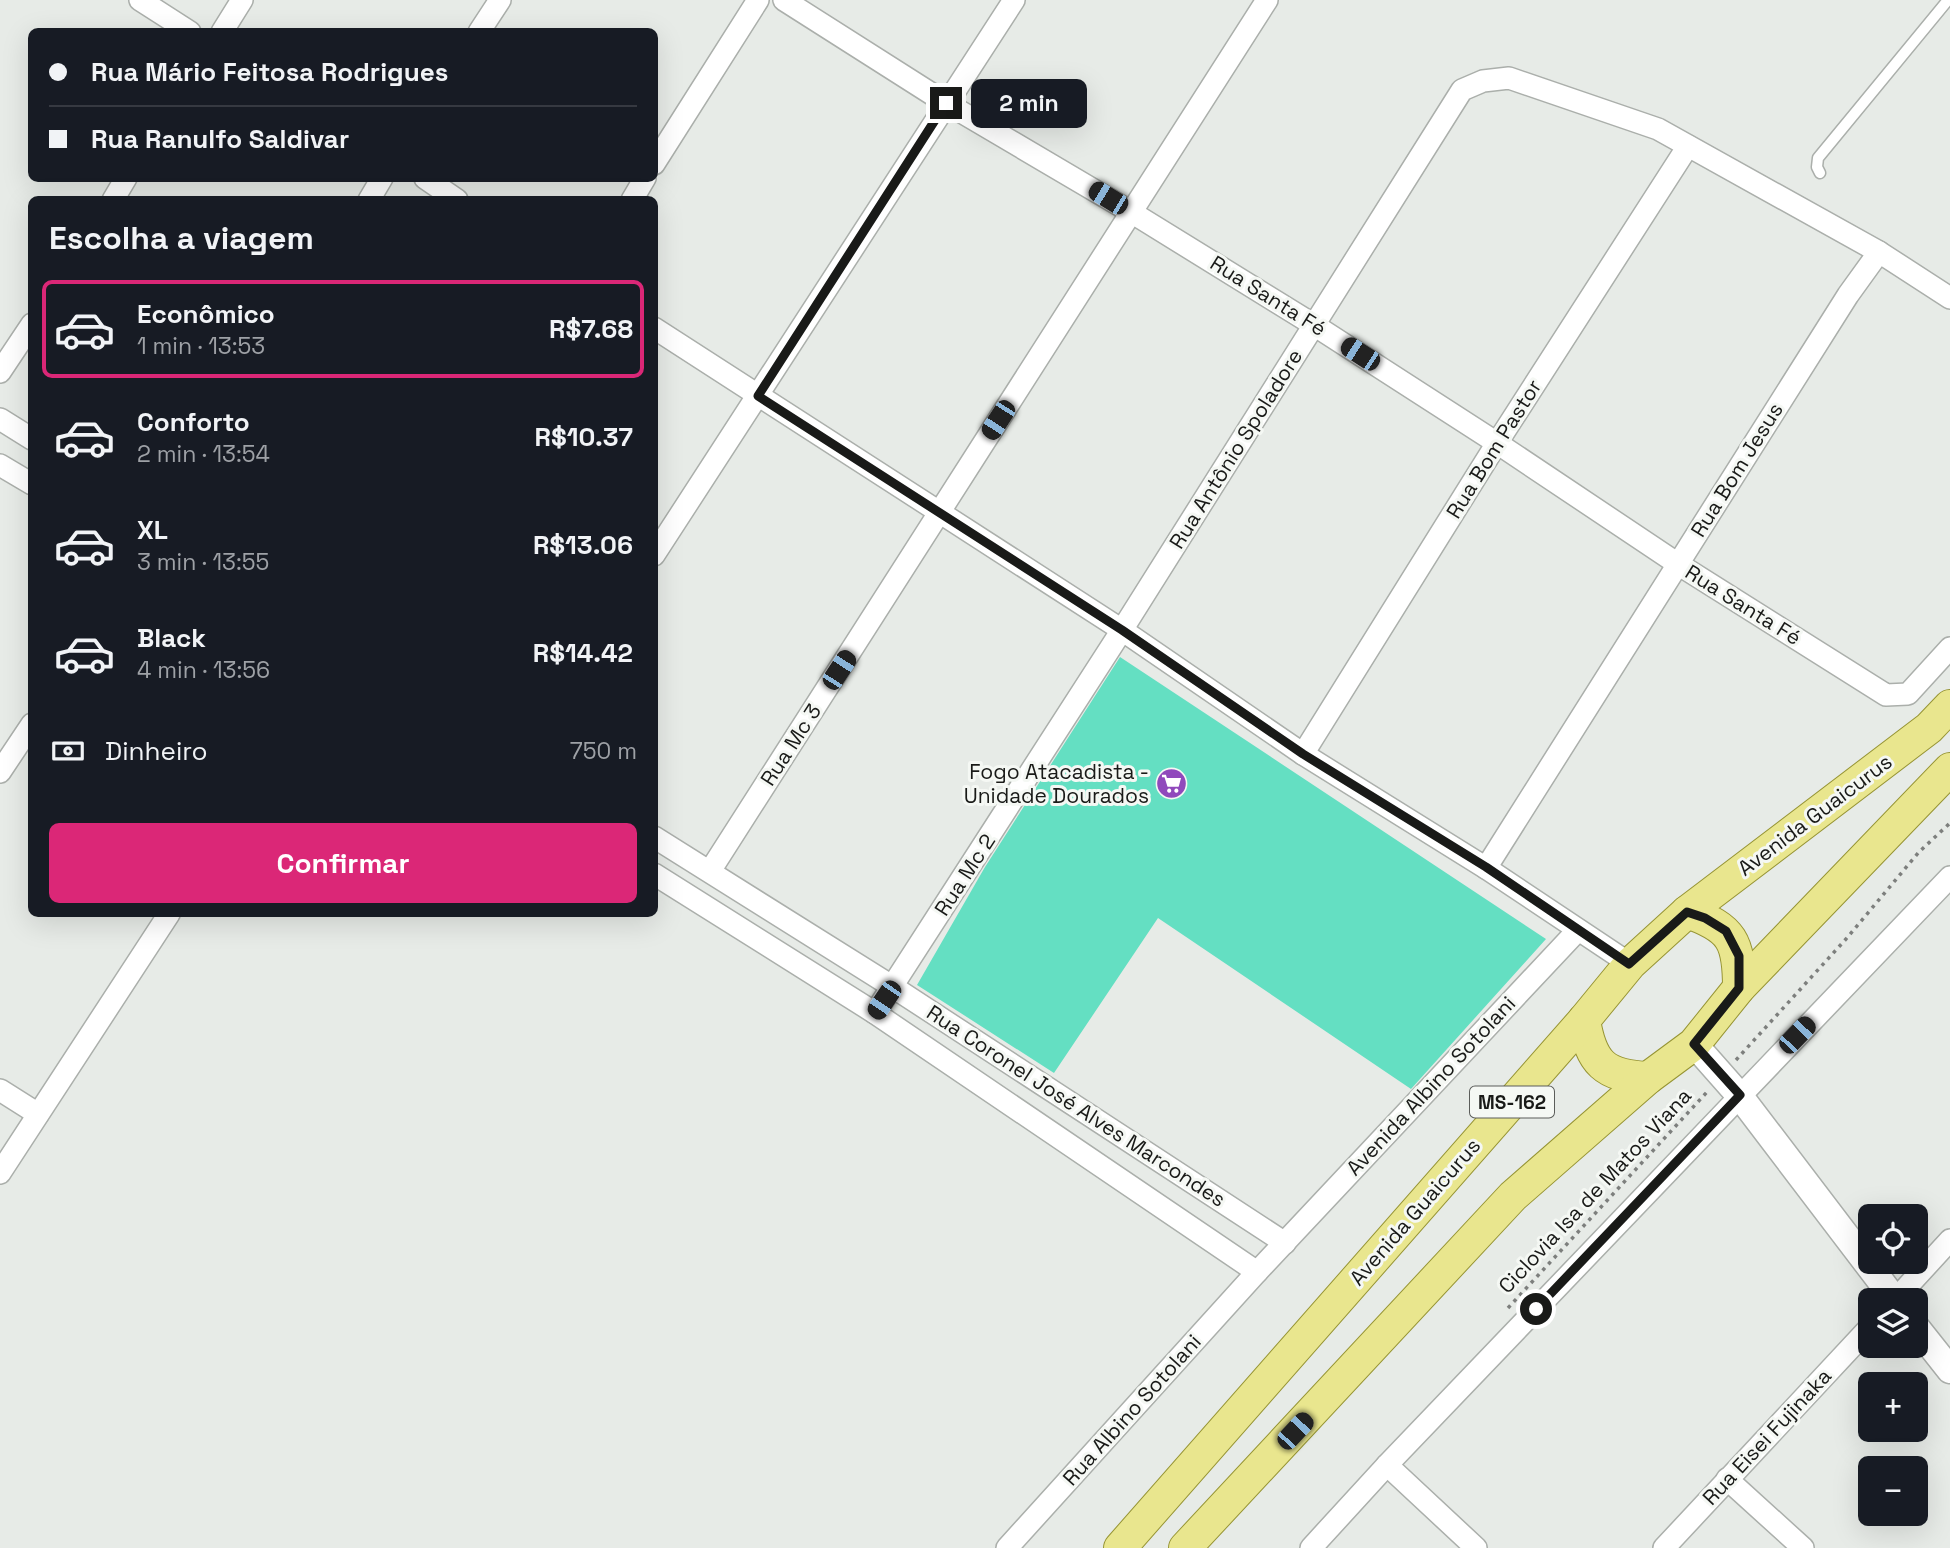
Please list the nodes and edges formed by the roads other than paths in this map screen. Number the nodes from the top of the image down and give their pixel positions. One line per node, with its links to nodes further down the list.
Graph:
1 (140, 0): 9 (street)
2 (242, 0): 10 (street)
3 (500, 0): 11 (street)
4 (758, 0): 14 (street)
5 (784, 0): 12 (street, Rua Santa Fé)
6 (1014, 0): 12 (street)
7 (1267, 0): 18 (street, Rua Mc 3)
8 (1948, 0): 15 (lane)
9 (184, 28)
10 (224, 28)
11 (482, 28)
12 (946, 103): 18 (street, Rua Santa Fé); 25 (street)
13 (1688, 146): 19 (street); 21 (street, Rua Antônio Spoladore); 28 (street, Rua Bom Pastor)
14 (658, 158)
15 (1820, 173)
16 (431, 182): 17 (street)
17 (451, 196)
18 (1131, 212): 21 (street, Rua Santa Fé); 31 (street, Rua Mc 3)
19 (1879, 252): 20 (street); 33 (street, Rua Bom Jesus)
20 (1950, 298)
21 (1314, 325): 28 (street, Rua Santa Fé); 34 (street, Rua Antônio Spoladore)
22 (28, 330): 24 (street)
23 (658, 331): 25 (street)
24 (0, 372)
25 (758, 396): 31 (street); 32 (street)
26 (0, 419): 27 (street)
27 (28, 436)
28 (1497, 443): 33 (street, Rua Santa Fé); 38 (street, Rua Bom Pastor)
29 (0, 465): 30 (street)
30 (28, 482)
31 (939, 513): 34 (street); 43 (street, Rua Mc 3)
32 (658, 549)
33 (1678, 564): 35 (street, Rua Santa Fé); 42 (street, Rua Bom Jesus)
34 (1122, 630): 38 (street); 50 (street, Rua Mc 2)
35 (1950, 648)
36 (1950, 706): 46 (main road, Avenida Guaicurus / MS-162)
37 (28, 730): 40 (street)
38 (1303, 754): 42 (street)
39 (1950, 769): 51 (main road)
40 (0, 772)
41 (658, 839): 43 (street, Rua Coronel José Alves Marcondes)
42 (1486, 867): 48 (street)
43 (710, 871): 50 (street, Rua Coronel José Alves Marcondes)
44 (658, 877): 52 (street, Rua Coronel José Alves Marcondes)
45 (1950, 877): 56 (street)
46 (1687, 912): 49 (main road, Avenida Guaicurus / MS-162); 51 (main road)
47 (167, 917): 58 (street)
48 (1578, 930): 49 (street); 61 (street, Avenida Albino Sotolani)
49 (1629, 964): 53 (main road, Avenida Guaicurus / MS-162)
50 (893, 987): 52 (street, Rua Mc 2); 61 (street, Rua Coronel José Alves Marcondes)
51 (1739, 988): 54 (main road)
52 (875, 1013): 62 (street, Rua Coronel José Alves Marcondes)
53 (1584, 1020): 55 (main road); 71 (main road, Avenida Guaicurus / MS-162)
54 (1694, 1044): 55 (main road); 56 (street)
55 (1648, 1078): 72 (main road)
56 (1731, 1085): 63 (street); 68 (street)
57 (0, 1090): 58 (street)
58 (38, 1114): 59 (street)
59 (0, 1173)
60 (1950, 1240): 64 (street)
61 (1285, 1243): 62 (street, Avenida Albino Sotolani)
62 (1257, 1272): 70 (street, Rua Albino Sotolani)
63 (1886, 1288)
64 (1906, 1288)
65 (1858, 1340): 69 (street, Rua Eisei Fujinaka)
66 (1928, 1342): 67 (street)
67 (1950, 1370)
68 (1387, 1465): 73 (street); 74 (street)
69 (1727, 1479): 75 (street, Rua Eisei Fujinaka); 76 (street)
70 (1007, 1548)
71 (1120, 1548)
72 (1185, 1548)
73 (1311, 1548)
74 (1476, 1548)
75 (1664, 1548)
76 (1803, 1548)

